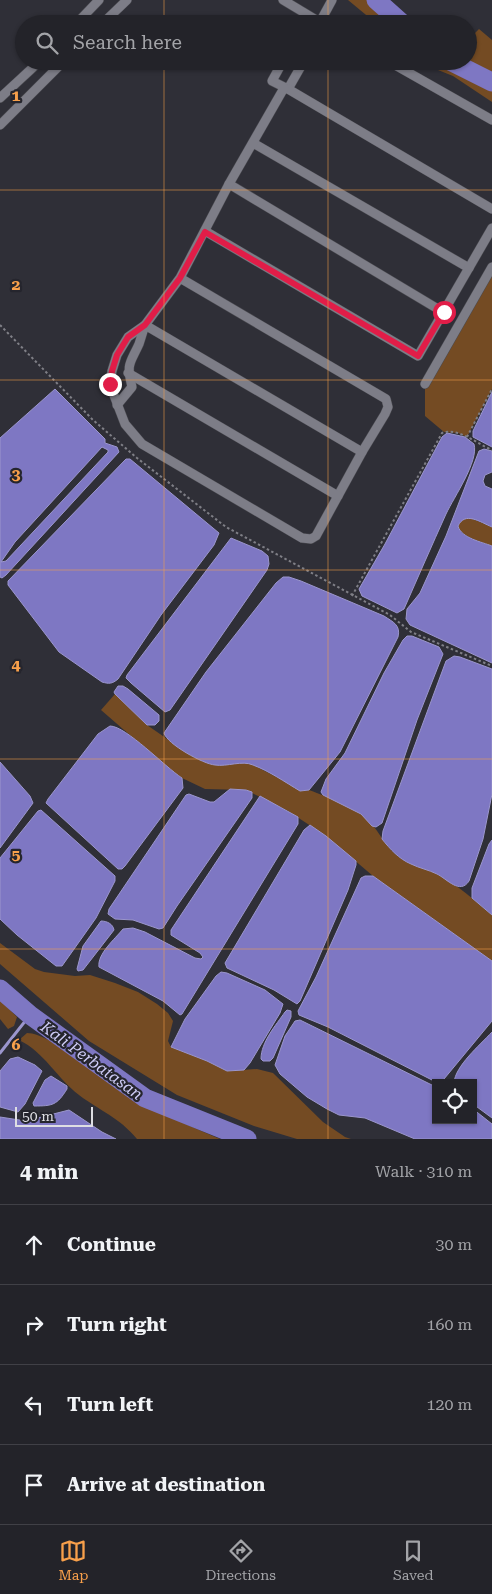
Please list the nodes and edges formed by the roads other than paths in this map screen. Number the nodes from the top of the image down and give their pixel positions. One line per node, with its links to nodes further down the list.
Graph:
1 (99, 0): 5 (street)
2 (126, 0): 6 (street)
3 (283, 0): 7 (street)
4 (332, 1): 8 (street)
5 (85, 15)
6 (111, 15)
7 (308, 15)
8 (325, 15)
9 (30, 70): 15 (street)
10 (55, 70): 17 (street)
11 (278, 70): 14 (street)
12 (298, 70): 14 (street)
13 (404, 70): 16 (street)
14 (286, 89): 18 (street); 20 (street)
15 (0, 98)
16 (492, 120)
17 (0, 125)
18 (253, 143): 19 (street); 24 (street)
19 (229, 184): 22 (street); 26 (street)
20 (492, 209)
21 (492, 228): 24 (street)
22 (205, 232): 25 (street); 26 (street)
23 (492, 267): 29 (street)
24 (469, 268): 26 (street)
25 (180, 278): 27 (street); 31 (street)
26 (444, 312)
27 (145, 325): 28 (street); 30 (street); 31 (street)
28 (128, 373): 30 (street); 32 (street)
29 (424, 384)
30 (117, 405): 32 (street)
31 (362, 452): 32 (street)
32 (338, 496)

